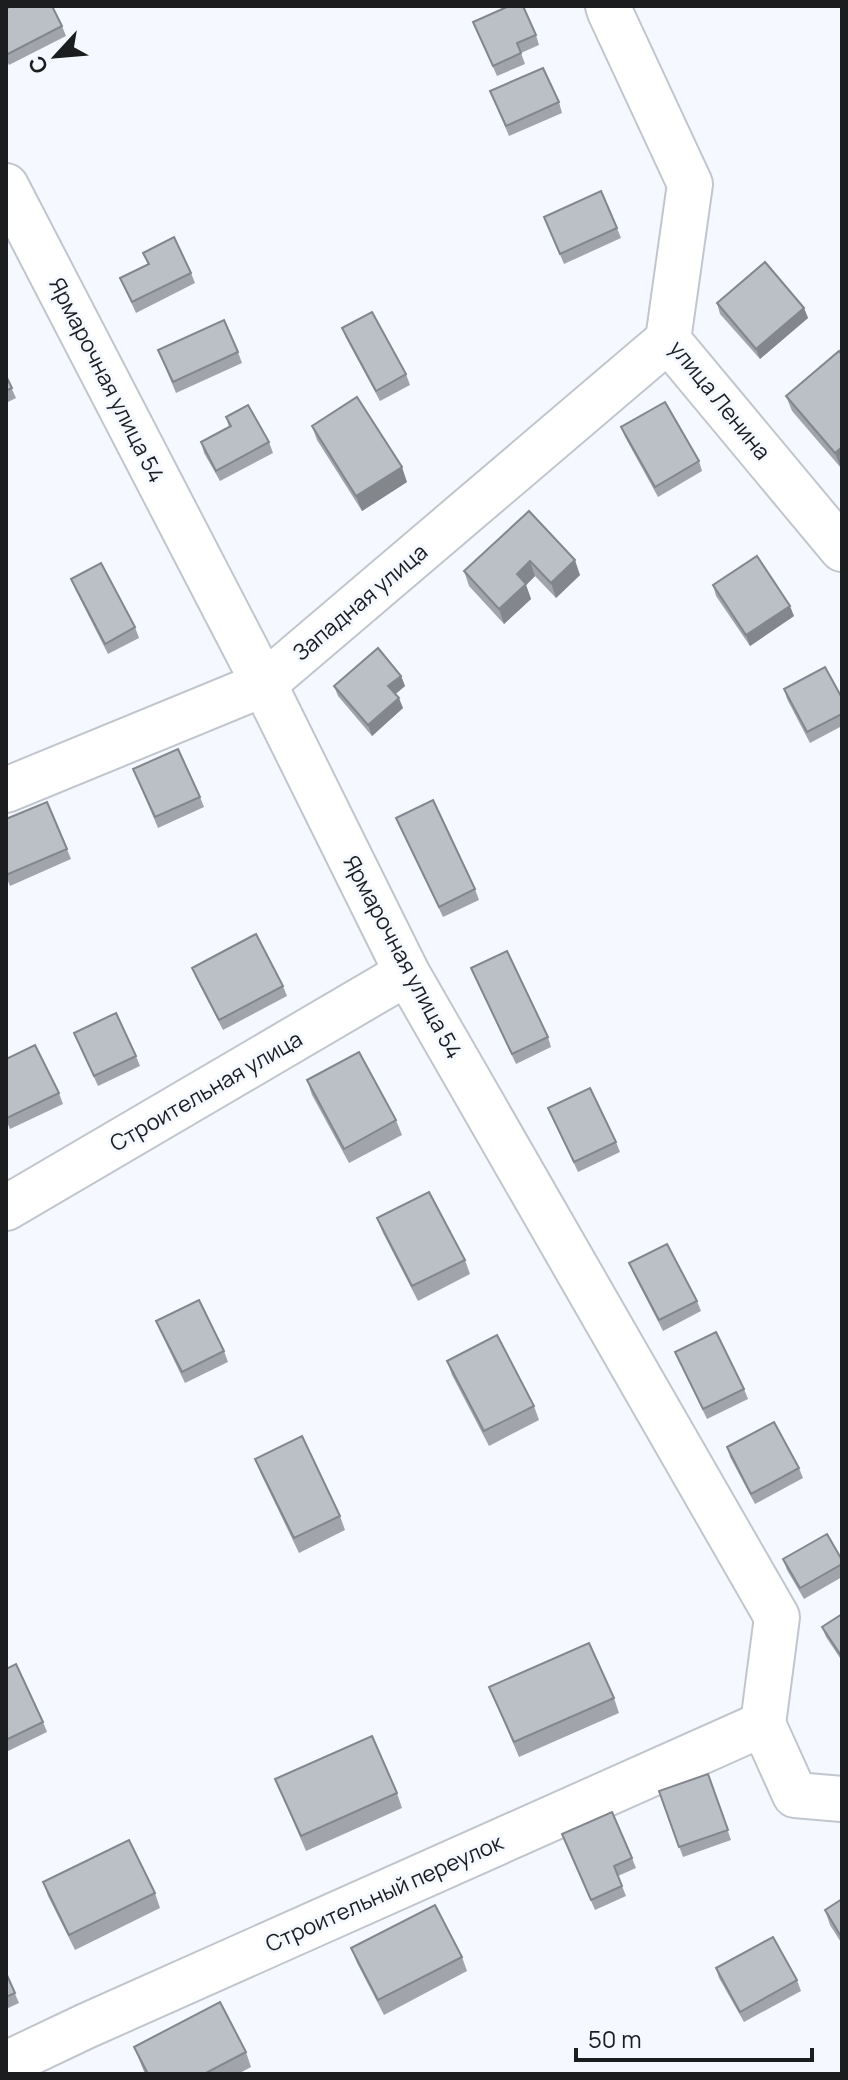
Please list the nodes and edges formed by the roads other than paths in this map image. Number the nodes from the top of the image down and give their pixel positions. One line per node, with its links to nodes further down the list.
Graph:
1 (608, 6): 3 (street, улица Ленина)
2 (6, 186): 5 (street, Ярмарочная улица 54)
3 (668, 340): 4 (street, улица Ленина); 5 (street, Западная улица)
4 (842, 549)
5 (264, 684): 6 (street, Западная улица); 7 (street, Ярмарочная улица 54)
6 (6, 790)
7 (407, 973): 8 (street, Строительная улица); 9 (street, Ярмарочная улица 54)
8 (6, 1208)
9 (763, 1724): 10 (street); 11 (street, Строительный переулок)
10 (842, 1799)
11 (6, 2064)

